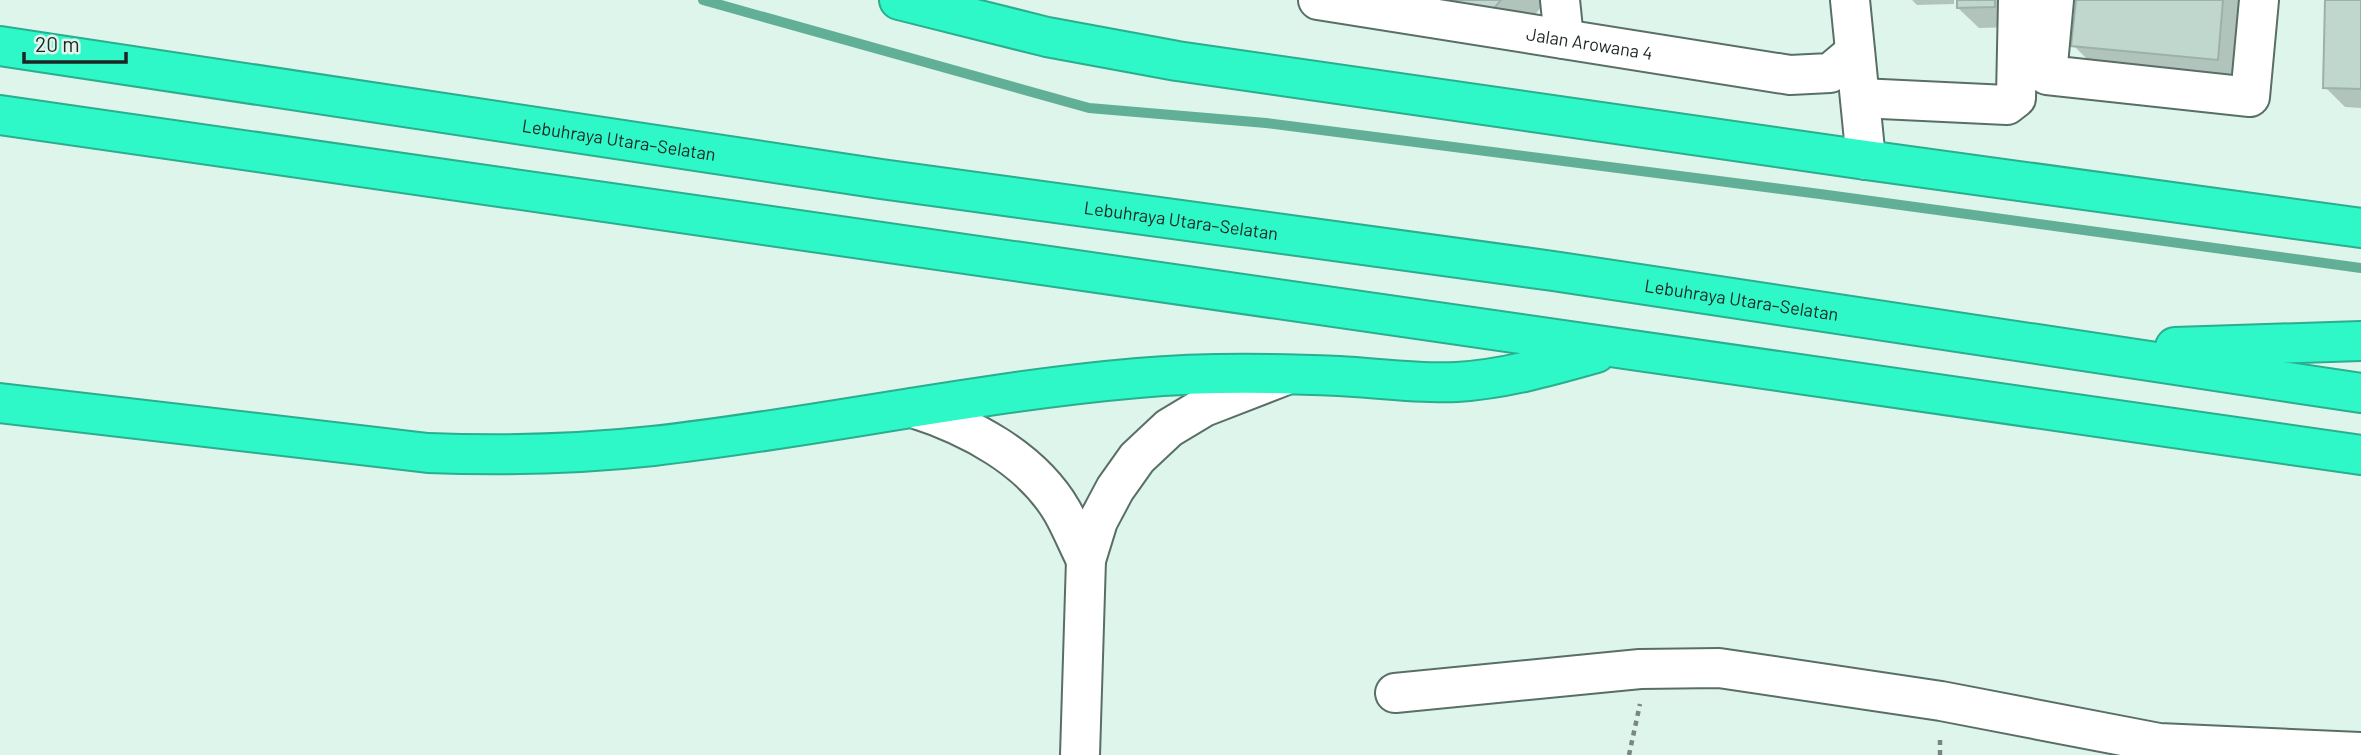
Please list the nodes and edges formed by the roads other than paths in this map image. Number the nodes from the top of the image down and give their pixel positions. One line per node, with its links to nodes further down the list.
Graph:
1 (899, 0): 14 (highway)
2 (1318, 0): 8 (street, Jalan Arowana 4)
3 (1560, 0): 9 (street)
4 (1850, 0): 11 (street)
5 (2018, 0): 12 (street)
6 (2054, 0): 7 (street)
7 (2259, 0)
8 (1412, 8): 9 (street, Jalan Arowana 4)
9 (1564, 39): 11 (street, Jalan Arowana 4)
10 (11, 48): 18 (highway, Lebuhraya Utara–Selatan)
11 (1855, 52): 12 (street)
12 (1860, 98): 14 (street)
13 (10, 116): 17 (highway)
14 (1866, 160): 15 (highway)
15 (2361, 228)
16 (2361, 341): 18 (highway)
17 (1612, 349): 19 (highway); 23 (highway)
18 (2078, 349): 20 (highway, Lebuhraya Utara–Selatan)
19 (1290, 374): 22 (highway); 24 (street)
20 (2361, 393)
21 (0, 403): 22 (highway)
22 (913, 408): 24 (street)
23 (2361, 456)
24 (1086, 560): 27 (street)
25 (1395, 693): 26 (street)
26 (2361, 752)
27 (1080, 755)

